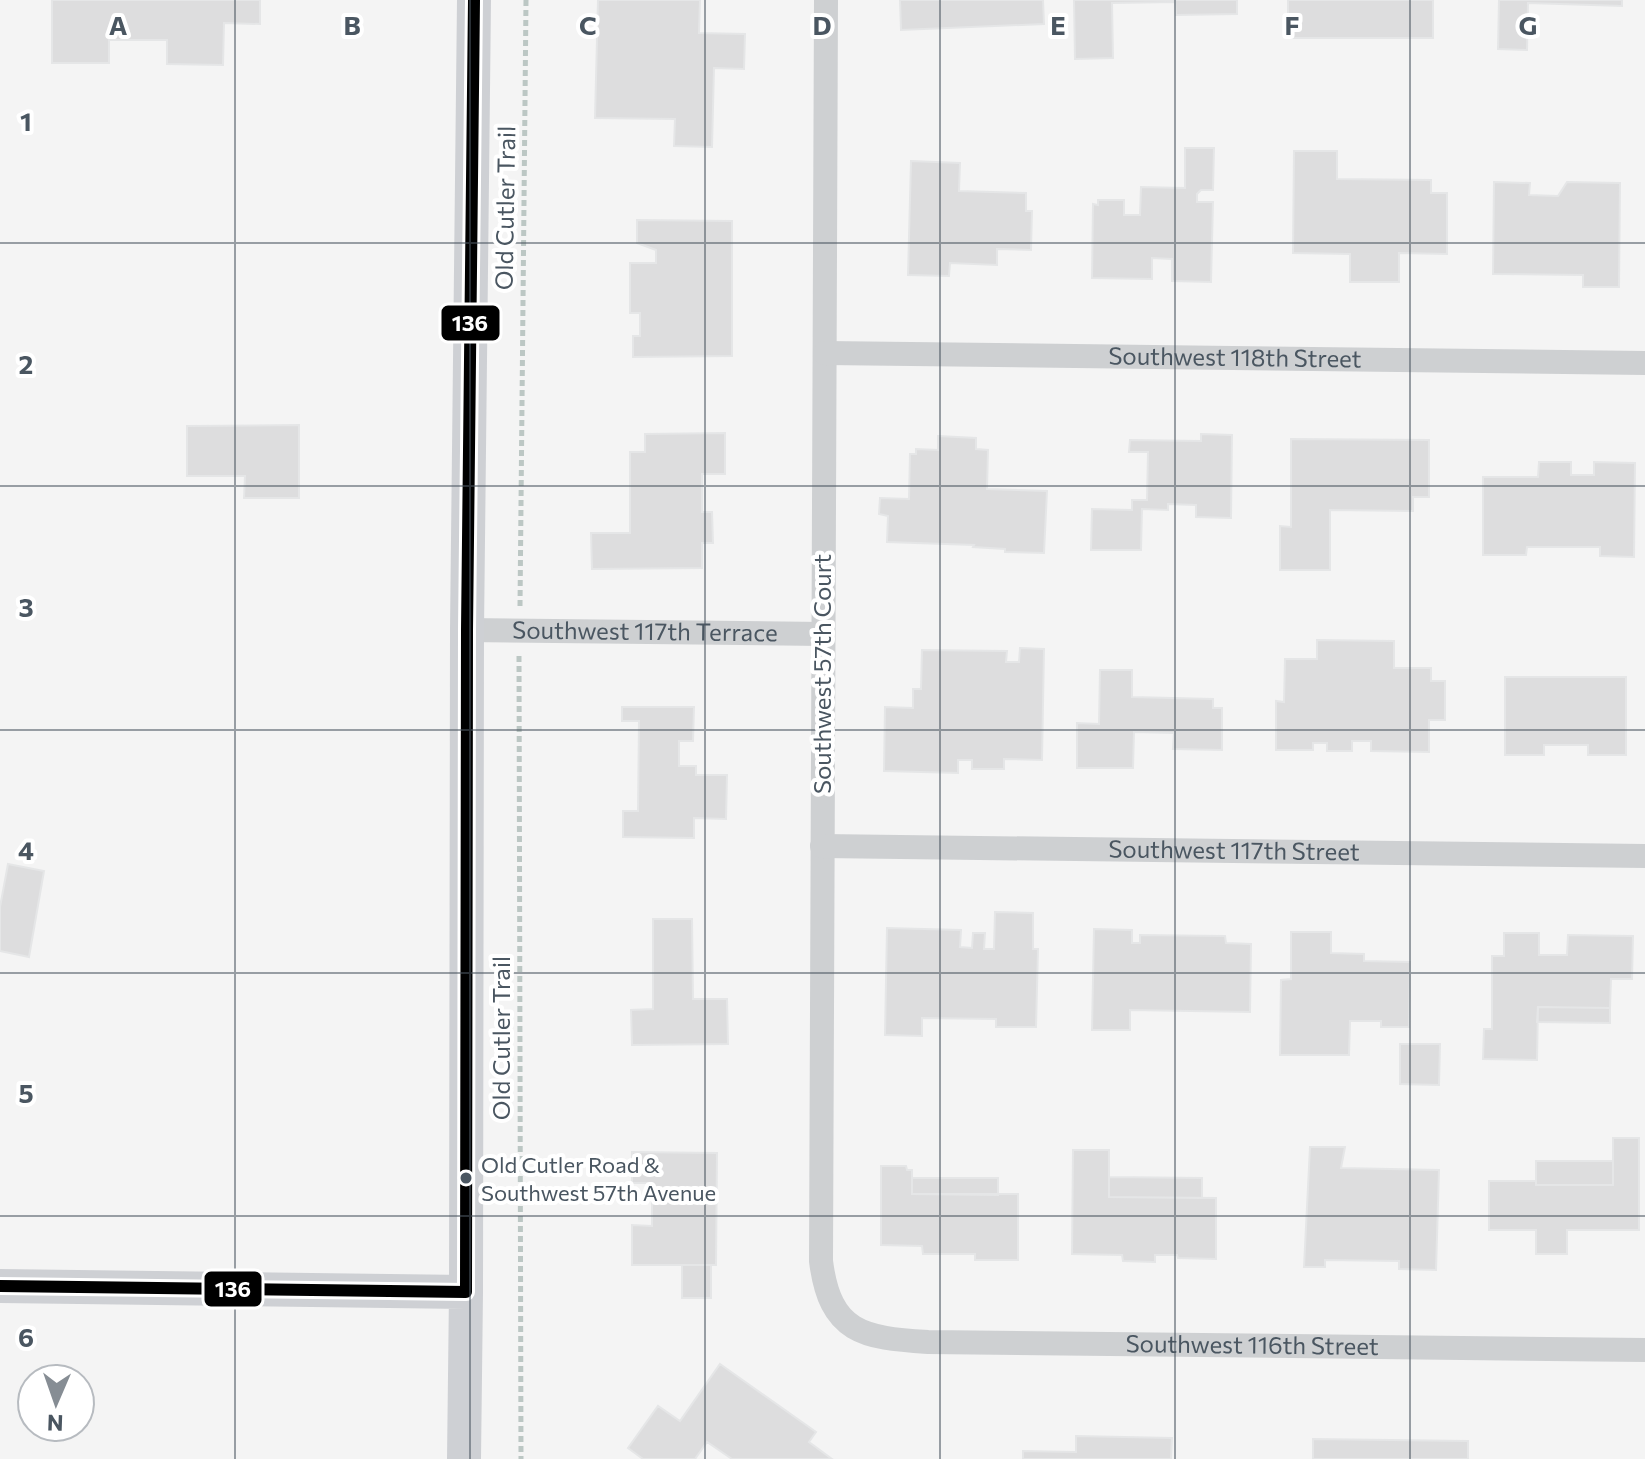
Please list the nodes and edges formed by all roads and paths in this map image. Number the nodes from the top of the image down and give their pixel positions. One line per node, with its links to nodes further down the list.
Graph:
1 (474, 0): 7 (main road)
2 (526, 0): 6 (path, Old Cutler Trail)
3 (826, 0): 4 (street, Southwest 57th Court)
4 (825, 353): 5 (street, Southwest 118th Street); 8 (street, Southwest 57th Court)
5 (1645, 363)
6 (520, 609)
7 (467, 630): 8 (street, Southwest 117th Terrace); 13 (main road)
8 (823, 634): 10 (street, Southwest 57th Court)
9 (519, 665): 17 (path, Old Cutler Trail)
10 (822, 846): 11 (street, Southwest 117th Street); 14 (street, Southwest 57th Court)
11 (1645, 856)
12 (0, 1286): 13 (main road)
13 (466, 1292): 16 (main road)
14 (861, 1332): 15 (street, Southwest 116th Street)
15 (1645, 1350)
16 (464, 1459)
17 (521, 1459)

